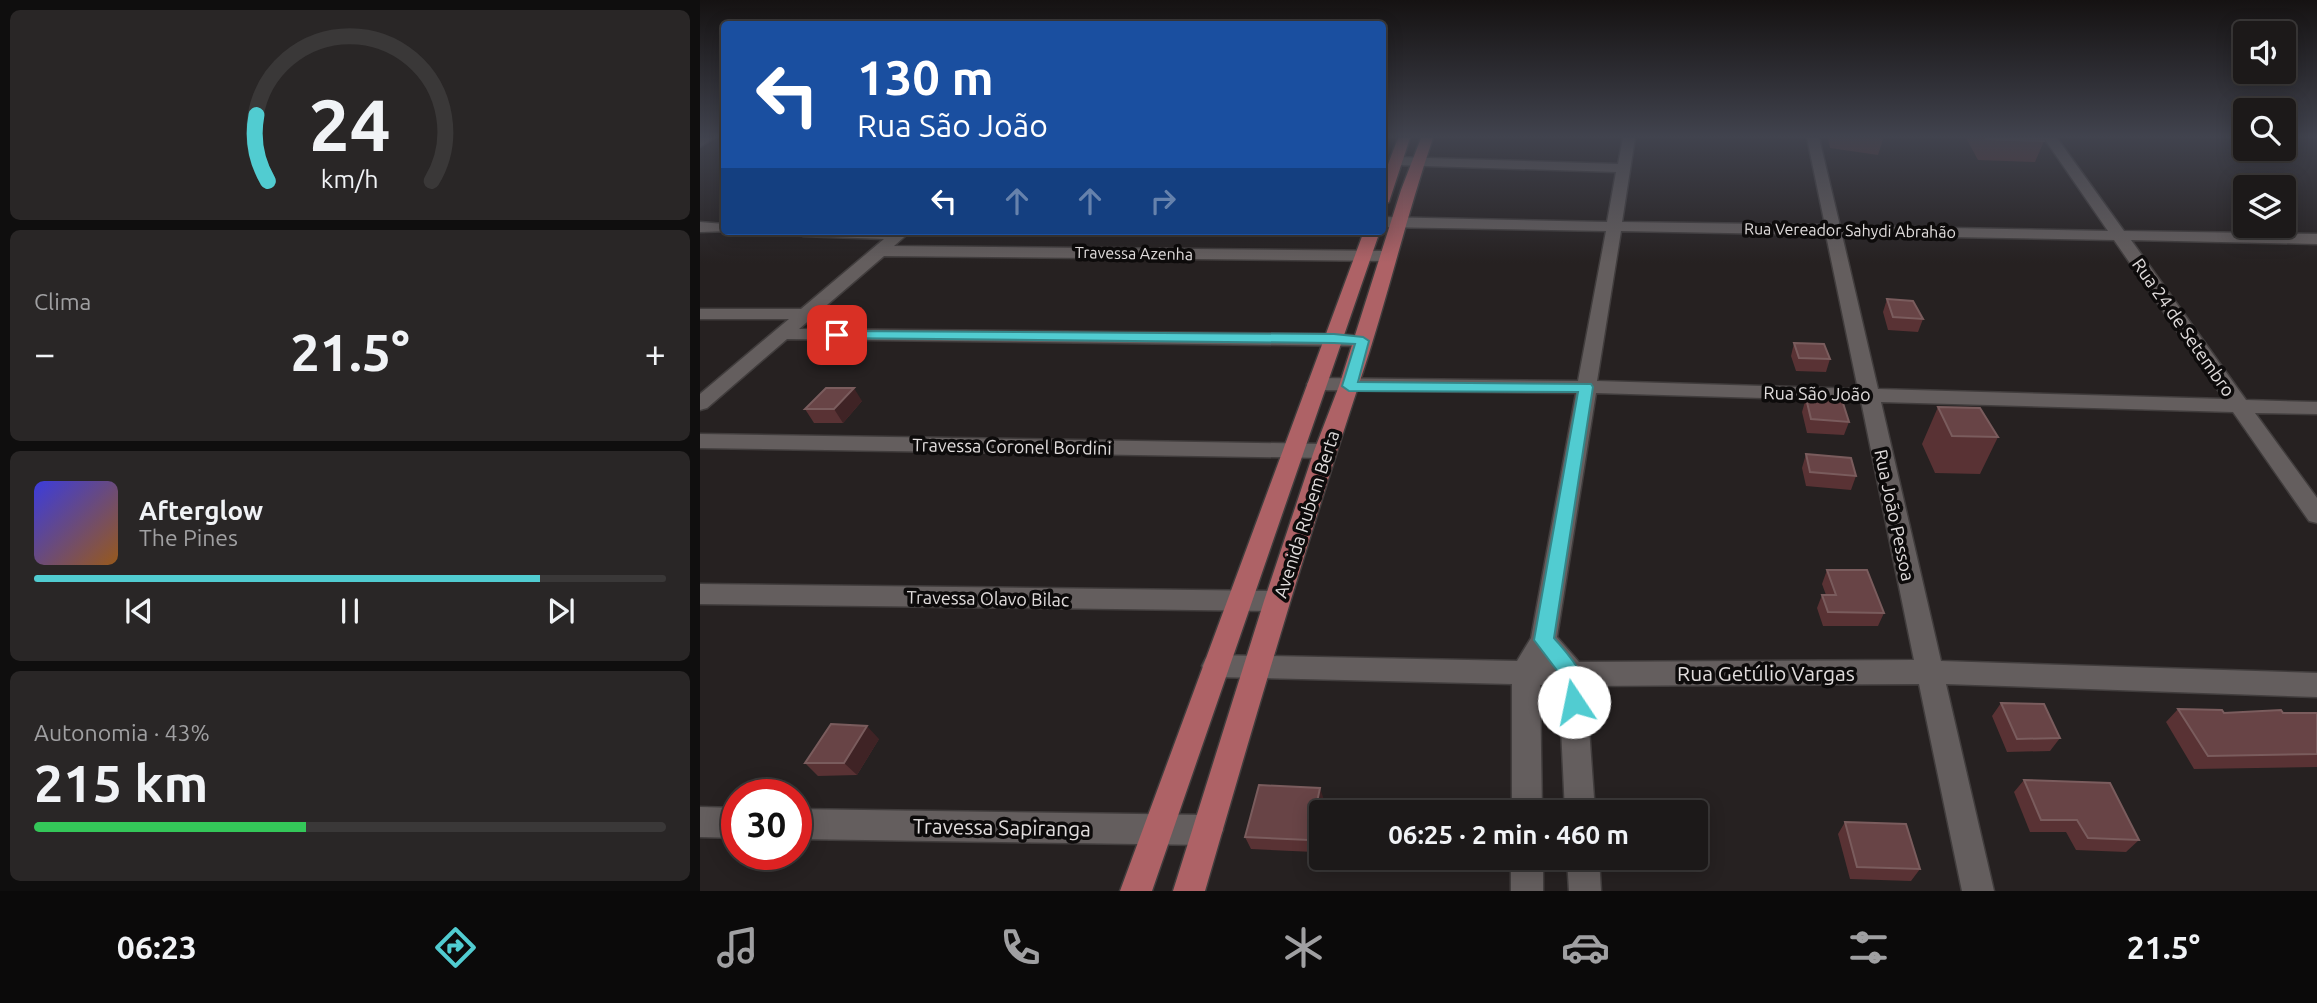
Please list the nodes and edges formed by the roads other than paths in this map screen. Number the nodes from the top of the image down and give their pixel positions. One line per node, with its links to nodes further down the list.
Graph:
1 (1623, 180): 6 (street)
2 (1821, 180): 9 (street, Rua João Pessoa)
3 (2080, 180): 12 (street, Rua 24 de Setembro)
4 (1390, 193): 5 (main road, Avenida Rubem Berta)
5 (1391, 222): 6 (street, Rua Vereador Sahydi Abrahão); 16 (main road, Avenida Rubem Berta)
6 (1613, 225): 9 (street, Rua Vereador Sahydi Abrahão); 24 (street)
7 (700, 227): 8 (street)
8 (721, 228)
9 (1831, 230): 12 (street, Rua Vereador Sahydi Abrahão); 25 (street, Rua João Pessoa)
10 (898, 235): 14 (street)
11 (1371, 235): 15 (main road, Avenida Rubem Berta)
12 (2120, 235): 13 (street, Rua Vereador Sahydi Abrahão); 27 (street, Rua 24 de Setembro)
13 (2317, 239)
14 (880, 251): 15 (street, Travessa Azenha); 18 (street)
15 (1363, 256): 16 (street, Travessa Azenha); 20 (main road, Avenida Rubem Berta)
16 (1389, 256): 21 (main road, Avenida Rubem Berta)
17 (700, 314): 18 (street)
18 (804, 314): 19 (street)
19 (782, 334): 20 (street); 26 (street)
20 (1334, 338): 21 (street); 22 (main road, Avenida Rubem Berta)
21 (1363, 341): 23 (main road, Avenida Rubem Berta)
22 (1317, 384): 23 (street, Rua São João); 30 (main road, Avenida Rubem Berta)
23 (1349, 386): 24 (street, Rua São João); 31 (main road, Avenida Rubem Berta)
24 (1586, 387): 25 (street, Rua São João); 36 (street)
25 (1869, 394): 27 (street, Rua São João); 40 (street, Rua João Pessoa)
26 (700, 404)
27 (2240, 407): 28 (street, Rua São João); 32 (street, Rua 24 de Setembro)
28 (2317, 408)
29 (700, 441): 30 (street, Travessa Coronel Bordini)
30 (1295, 450): 31 (street, Travessa Coronel Bordini); 35 (main road, Avenida Rubem Berta)
31 (1325, 451): 34 (main road, Avenida Rubem Berta)
32 (2317, 515)
33 (700, 594): 35 (street, Travessa Olavo Bilac)
34 (1277, 601): 35 (street, Travessa Olavo Bilac); 38 (main road, Avenida Rubem Berta)
35 (1240, 602): 37 (main road, Avenida Rubem Berta)
36 (1544, 640): 39 (street); 41 (street)
37 (1215, 666): 38 (street, Rua Getúlio Vargas); 48 (main road, Avenida Rubem Berta)
38 (1259, 666): 39 (street, Rua Getúlio Vargas); 49 (main road, Avenida Rubem Berta)
39 (1526, 671): 41 (street, Rua Getúlio Vargas); 43 (street)
40 (1929, 672): 41 (street, Rua Getúlio Vargas); 42 (street, Rua Getúlio Vargas); 56 (street, Rua João Pessoa)
41 (1572, 674): 44 (street)
42 (2317, 685)
43 (1527, 800)
44 (1579, 800)
45 (700, 822): 46 (street)
46 (721, 823)
47 (812, 824): 48 (street, Travessa Sapiranga)
48 (1159, 830): 49 (street, Travessa Sapiranga); 52 (main road, Avenida Rubem Berta)
49 (1207, 830): 53 (main road, Avenida Rubem Berta)
50 (1527, 870): 54 (street)
51 (1584, 870): 55 (street)
52 (1136, 891)
53 (1189, 891)
54 (1527, 891)
55 (1585, 891)
56 (1978, 891)

